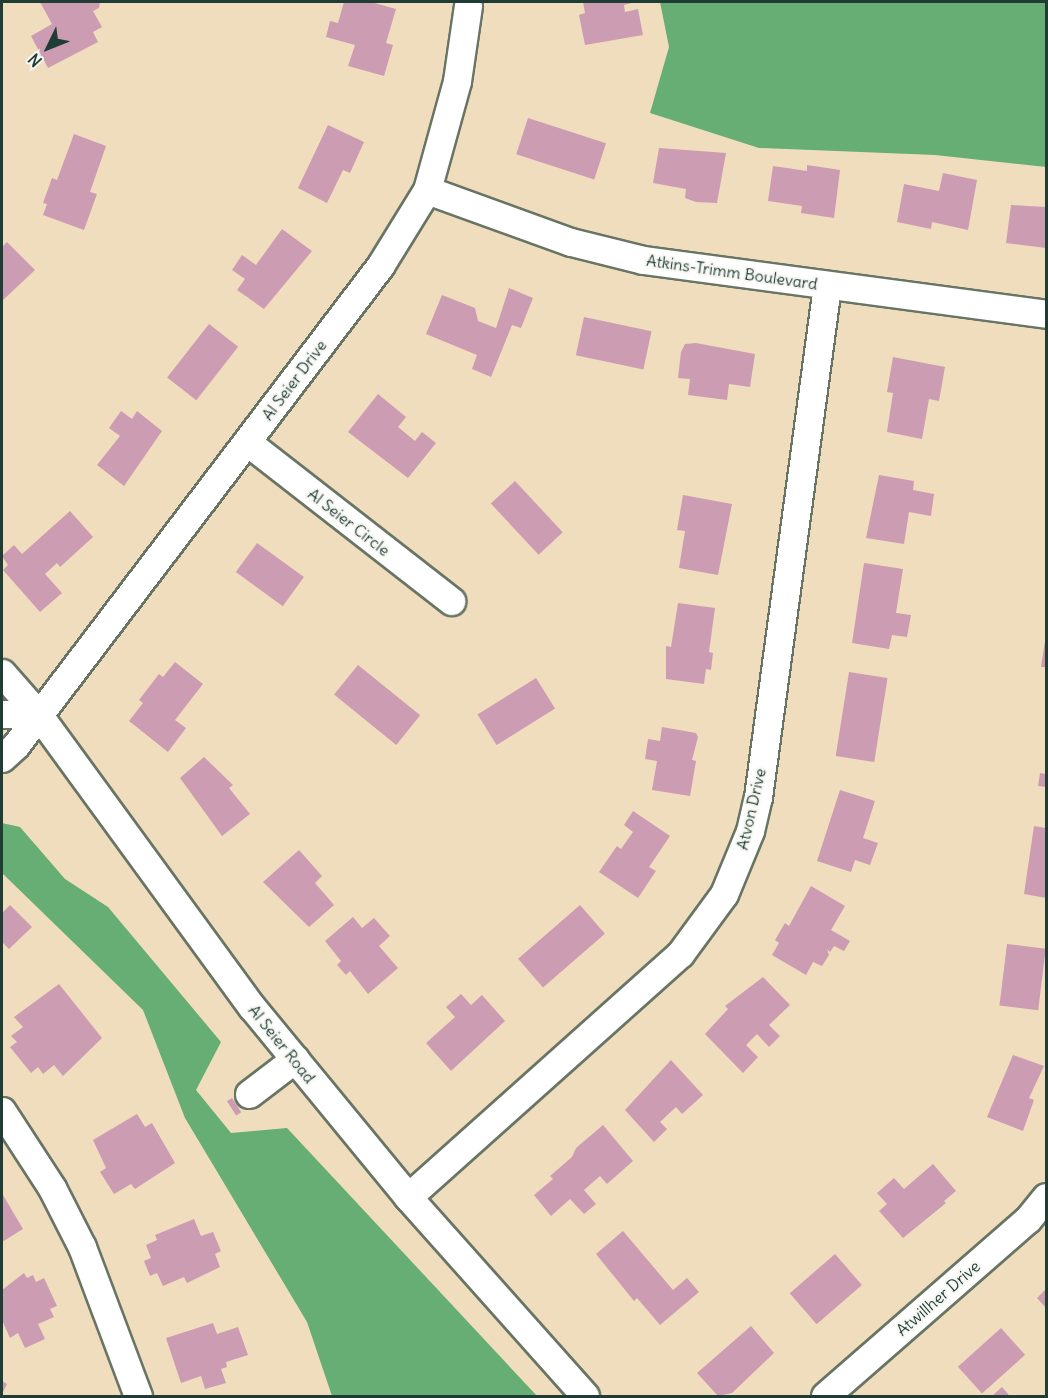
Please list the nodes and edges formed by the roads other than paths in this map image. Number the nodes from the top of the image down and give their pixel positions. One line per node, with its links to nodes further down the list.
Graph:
1 (468, 6): 2 (street, Al Seier Drive)
2 (427, 190): 3 (street, Atkins-Trimm Boulevard); 5 (street, Al Seier Drive)
3 (827, 286): 4 (street, Atkins-Trimm Boulevard); 14 (street, Atvon Drive)
4 (1047, 314)
5 (247, 442): 6 (street, Al Seier Circle); 9 (street, Al Seier Drive)
6 (451, 601)
7 (2, 673): 9 (street, Al Seier Road)
8 (2, 714): 9 (street)
9 (38, 714): 10 (street, Al Seier Drive); 11 (street, Al Seier Road)
10 (2, 758)
11 (295, 1059): 12 (street); 14 (street, Al Seier Road)
12 (249, 1094)
13 (2, 1111): 16 (street)
14 (408, 1197): 17 (street, Al Seier Road)
15 (1047, 1197): 18 (street, Atwillher Drive)
16 (138, 1396)
17 (585, 1396)
18 (825, 1396)

